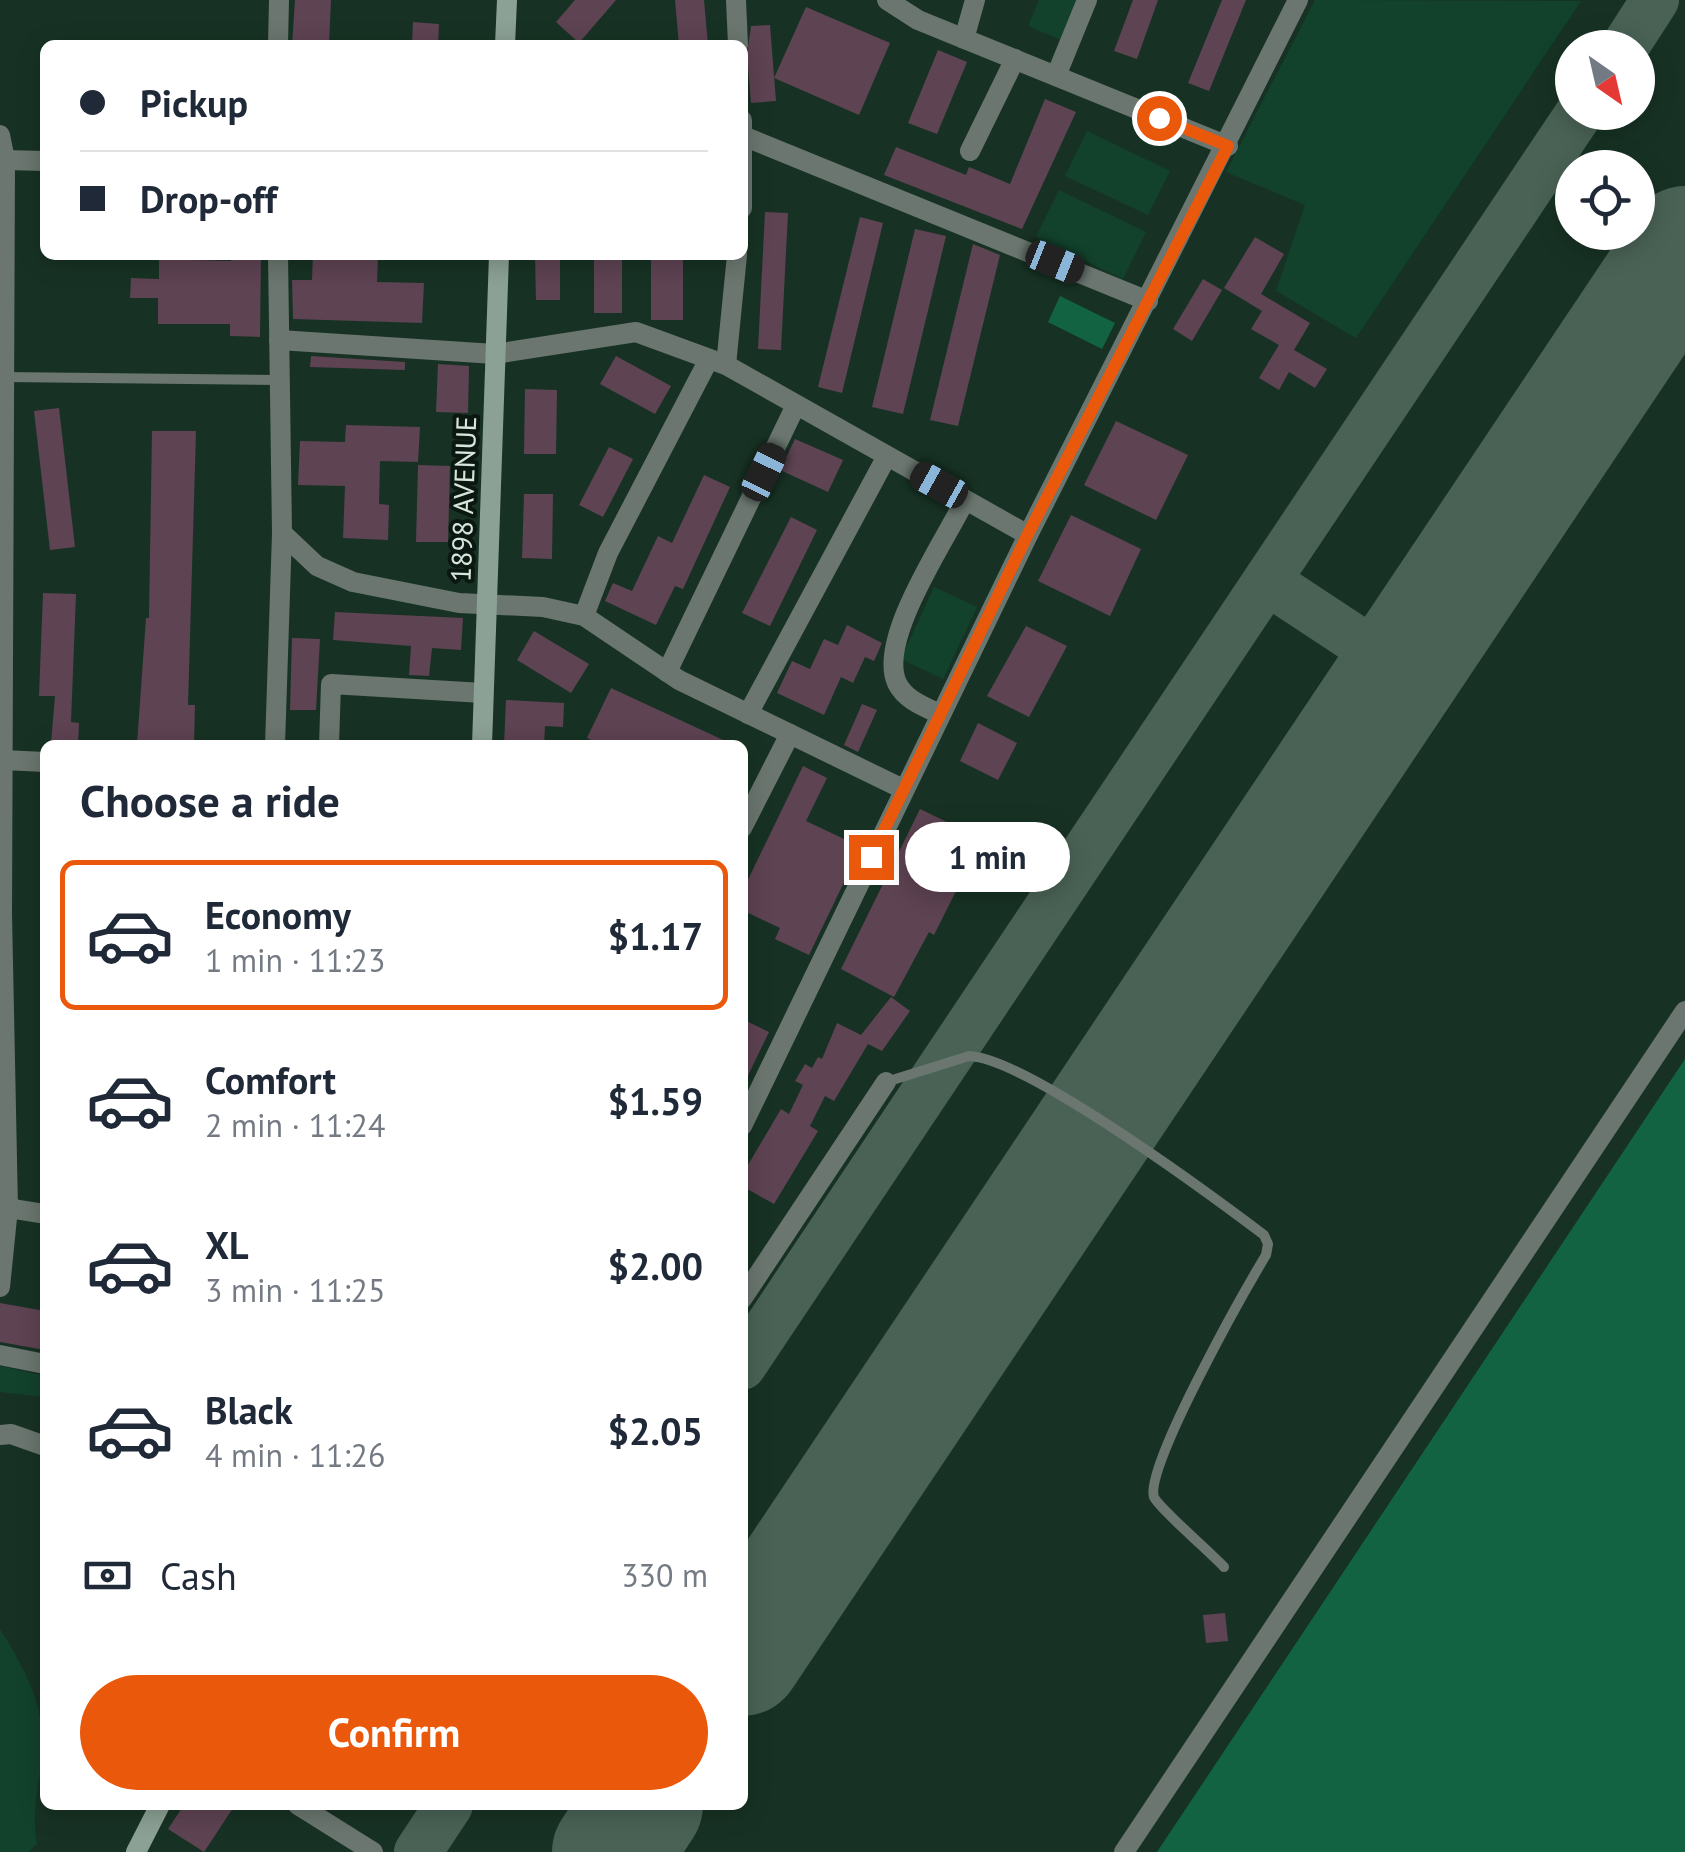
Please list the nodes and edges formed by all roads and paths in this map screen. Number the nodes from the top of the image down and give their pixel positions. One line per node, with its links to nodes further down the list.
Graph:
1 (279, 0): 9 (street)
2 (507, 0): 10 (street)
3 (736, 0): 11 (street)
4 (887, 0): 8 (street)
5 (975, 0): 8 (street)
6 (1087, 0): 13 (street)
7 (1298, 0): 16 (street)
8 (964, 39): 12 (street)
9 (278, 40)
10 (506, 40)
11 (738, 40)
12 (1015, 59): 13 (street); 17 (street)
13 (1056, 76): 16 (street)
14 (0, 135): 18 (street)
15 (748, 138): 23 (street)
16 (1228, 146): 23 (street)
17 (970, 151)
18 (5, 160): 19 (street); 28 (street)
19 (40, 161)
20 (278, 260): 24 (street)
21 (499, 260): 25 (street, 1898 AVENUE)
22 (737, 260): 26 (street)
23 (1148, 301): 33 (street)
24 (279, 340): 25 (street); 27 (street)
25 (495, 354): 26 (street); 34 (street, 1898 AVENUE)
26 (717, 362): 29 (street); 35 (street)
27 (280, 380): 28 (lane); 32 (street)
28 (3, 391): 44 (street)
29 (796, 405): 30 (street); 36 (street)
30 (887, 456): 31 (street); 38 (street)
31 (966, 500): 33 (street); 39 (street)
32 (282, 533): 34 (street); 41 (street)
33 (1028, 534): 39 (street)
34 (487, 605): 35 (street); 37 (street, 1898 AVENUE)
35 (584, 616): 36 (street)
36 (667, 672): 38 (street)
37 (484, 693): 42 (street); 43 (street, 1898 AVENUE)
38 (748, 714): 40 (street)
39 (940, 714): 46 (street)
40 (790, 734): 46 (street); 47 (street)
41 (275, 740)
42 (329, 740)
43 (482, 740)
44 (3, 760): 45 (street); 51 (street)
45 (40, 762)
46 (904, 790): 50 (street)
47 (748, 816)
48 (1685, 1011): 64 (street)
49 (886, 1082): 54 (street); 59 (lane)
50 (748, 1114)
51 (8, 1208): 52 (street); 53 (street)
52 (40, 1213)
53 (0, 1288)
54 (748, 1290)
55 (0, 1355): 56 (street)
56 (40, 1363)
57 (0, 1435): 58 (street)
58 (40, 1444)
59 (1224, 1567)
60 (157, 1810): 62 (street)
61 (306, 1810): 63 (street)
62 (136, 1852)
63 (373, 1852)
64 (1124, 1852)

